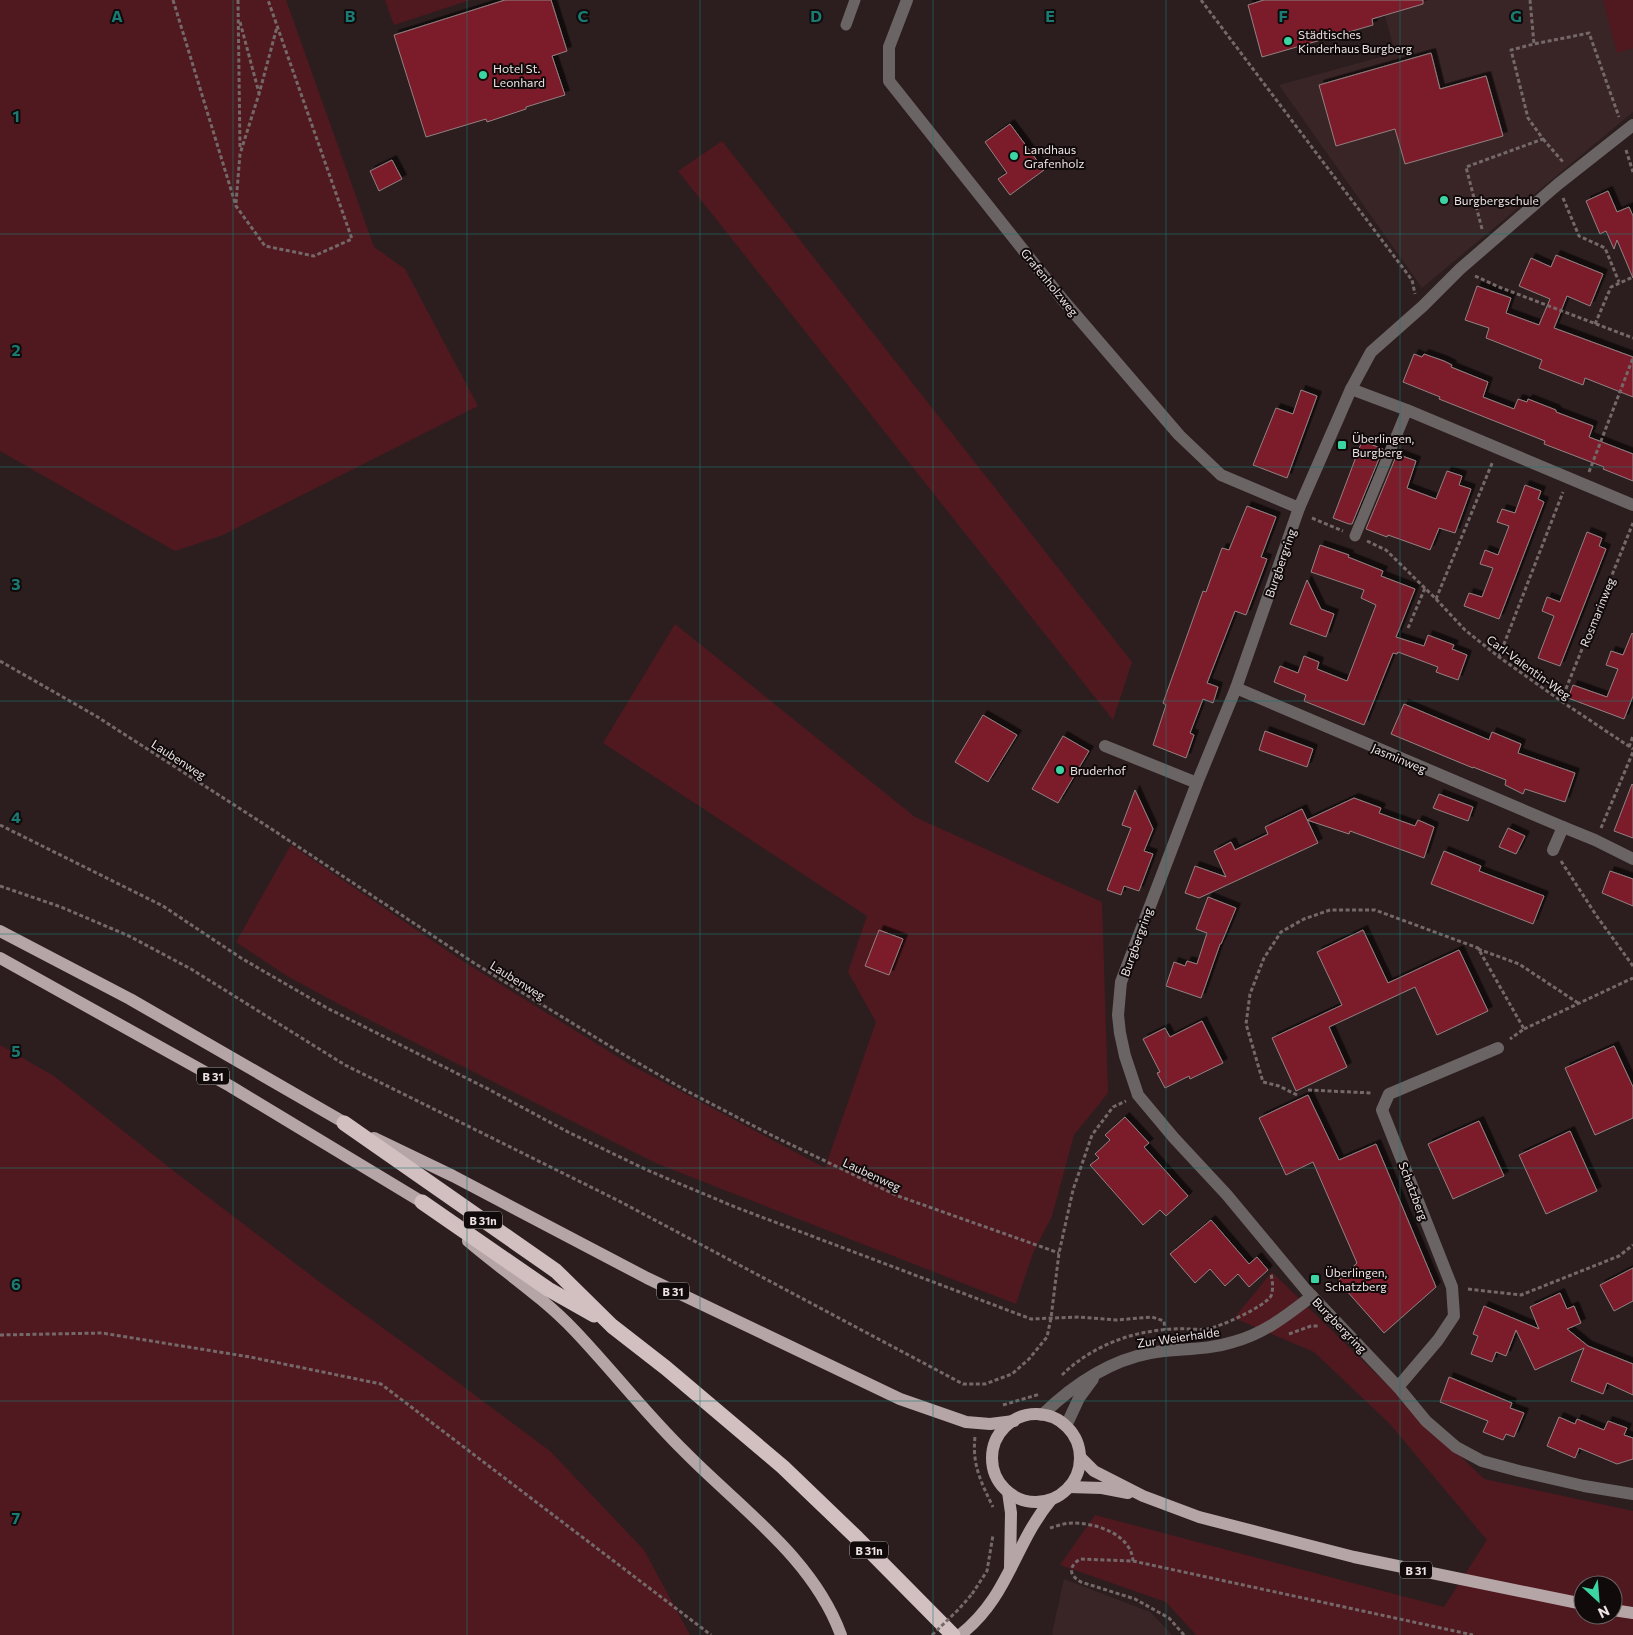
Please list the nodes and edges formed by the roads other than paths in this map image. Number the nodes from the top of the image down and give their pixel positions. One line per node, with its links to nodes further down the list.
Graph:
1 (855, 0): 3 (lane)
2 (908, 0): 8 (street, Grafenholzweg)
3 (846, 25)
4 (1633, 124): 5 (street, Burgbergring)
5 (1351, 389): 6 (street); 8 (street, Burgbergring)
6 (1407, 410): 7 (street); 9 (lane)
7 (1633, 505)
8 (1298, 510): 10 (street, Burgbergring)
9 (1355, 536)
10 (1236, 688): 12 (street, Burgbergring); 13 (street, Jasminweg)
11 (1105, 746): 12 (street)
12 (1197, 783): 21 (street, Burgbergring)
13 (1563, 828): 14 (street); 15 (street, Jasminweg)
14 (1554, 850)
15 (1633, 859)
16 (0, 931): 19 (main road, B 31)
17 (0, 958): 20 (main road, B 31)
18 (1498, 1048): 24 (street, Schatzberg)
19 (344, 1123): 22 (highway, B 31n); 26 (main road, B 31)
20 (422, 1202): 22 (highway, B 31n); 36 (main road, B 31)
21 (1312, 1296): 23 (street, Zur Weierhalde); 24 (street, Burgbergring)
22 (612, 1326): 37 (highway, B 31n)
23 (1097, 1372): 25 (street, Zur Weierhalde); 27 (street)
24 (1398, 1387): 31 (street, Burgbergring)
25 (1042, 1415): 26 (main road, B 31); 27 (main road)
26 (1014, 1421): 30 (main road)
27 (1066, 1426): 28 (main road, B 31)
28 (1080, 1457): 29 (main road); 32 (main road, B 31)
29 (1069, 1487): 32 (main road, B 31); 33 (main road)
30 (1008, 1492): 33 (main road); 34 (main road)
31 (1633, 1494)
32 (1143, 1496): 35 (main road, B 31)
33 (1051, 1500): 34 (main road)
34 (1010, 1571): 38 (main road)
35 (1573, 1602)
36 (842, 1635)
37 (953, 1635)
38 (960, 1635)

